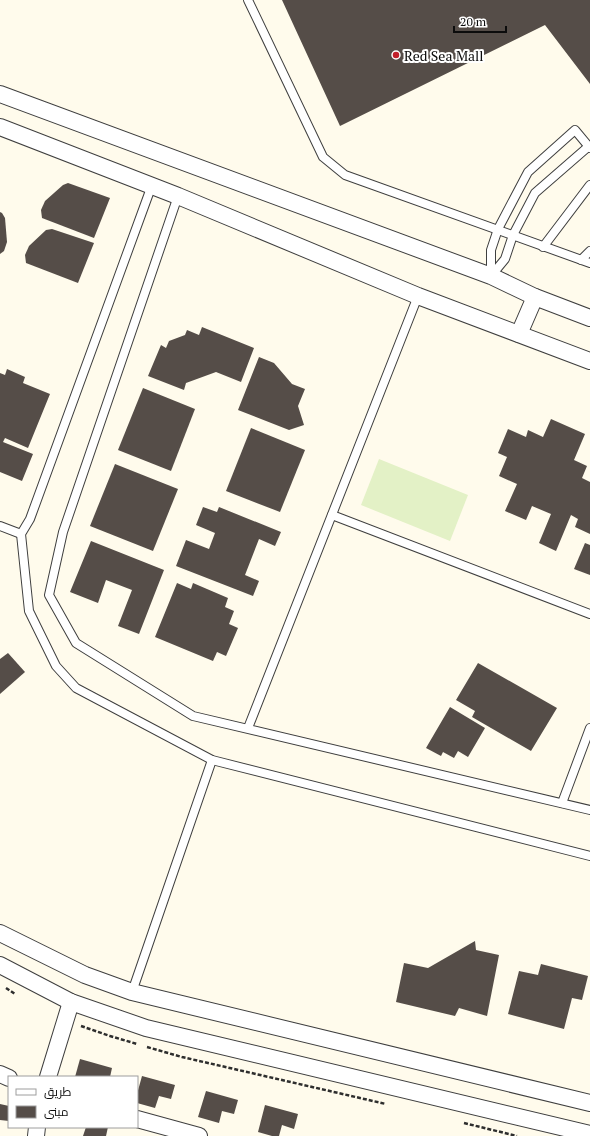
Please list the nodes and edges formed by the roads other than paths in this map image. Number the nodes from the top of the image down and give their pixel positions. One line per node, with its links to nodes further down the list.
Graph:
1 (248, 0): 8 (lane)
2 (0, 94): 14 (street)
3 (0, 127): 6 (street)
4 (589, 147): 8 (lane); 9 (lane)
5 (590, 185): 10 (lane)
6 (152, 186): 7 (street); 22 (lane)
7 (178, 196): 15 (street); 24 (lane)
8 (498, 229): 9 (lane); 14 (lane)
9 (513, 235): 10 (lane); 14 (lane)
10 (543, 247): 12 (lane)
11 (590, 251): 12 (lane)
12 (581, 260): 13 (lane)
13 (590, 263)
14 (491, 276): 16 (street)
15 (418, 296): 18 (street); 20 (lane)
16 (535, 297): 17 (street); 18 (street)
17 (590, 318)
18 (519, 334): 19 (street)
19 (590, 361)
20 (332, 515): 23 (lane); 24 (lane)
21 (0, 526): 22 (lane)
22 (21, 534): 26 (lane)
23 (590, 614)
24 (248, 728): 27 (lane)
25 (590, 728): 27 (lane)
26 (212, 760): 29 (lane); 32 (lane)
27 (562, 803): 28 (lane)
28 (590, 810)
29 (590, 856)
30 (0, 933): 32 (street)
31 (0, 965): 33 (street)
32 (132, 992): 35 (street)
33 (71, 1002): 34 (street); 37 (street)
34 (48, 1076)
35 (590, 1103)
36 (138, 1119): 38 (street)
37 (590, 1134)
38 (199, 1136)

